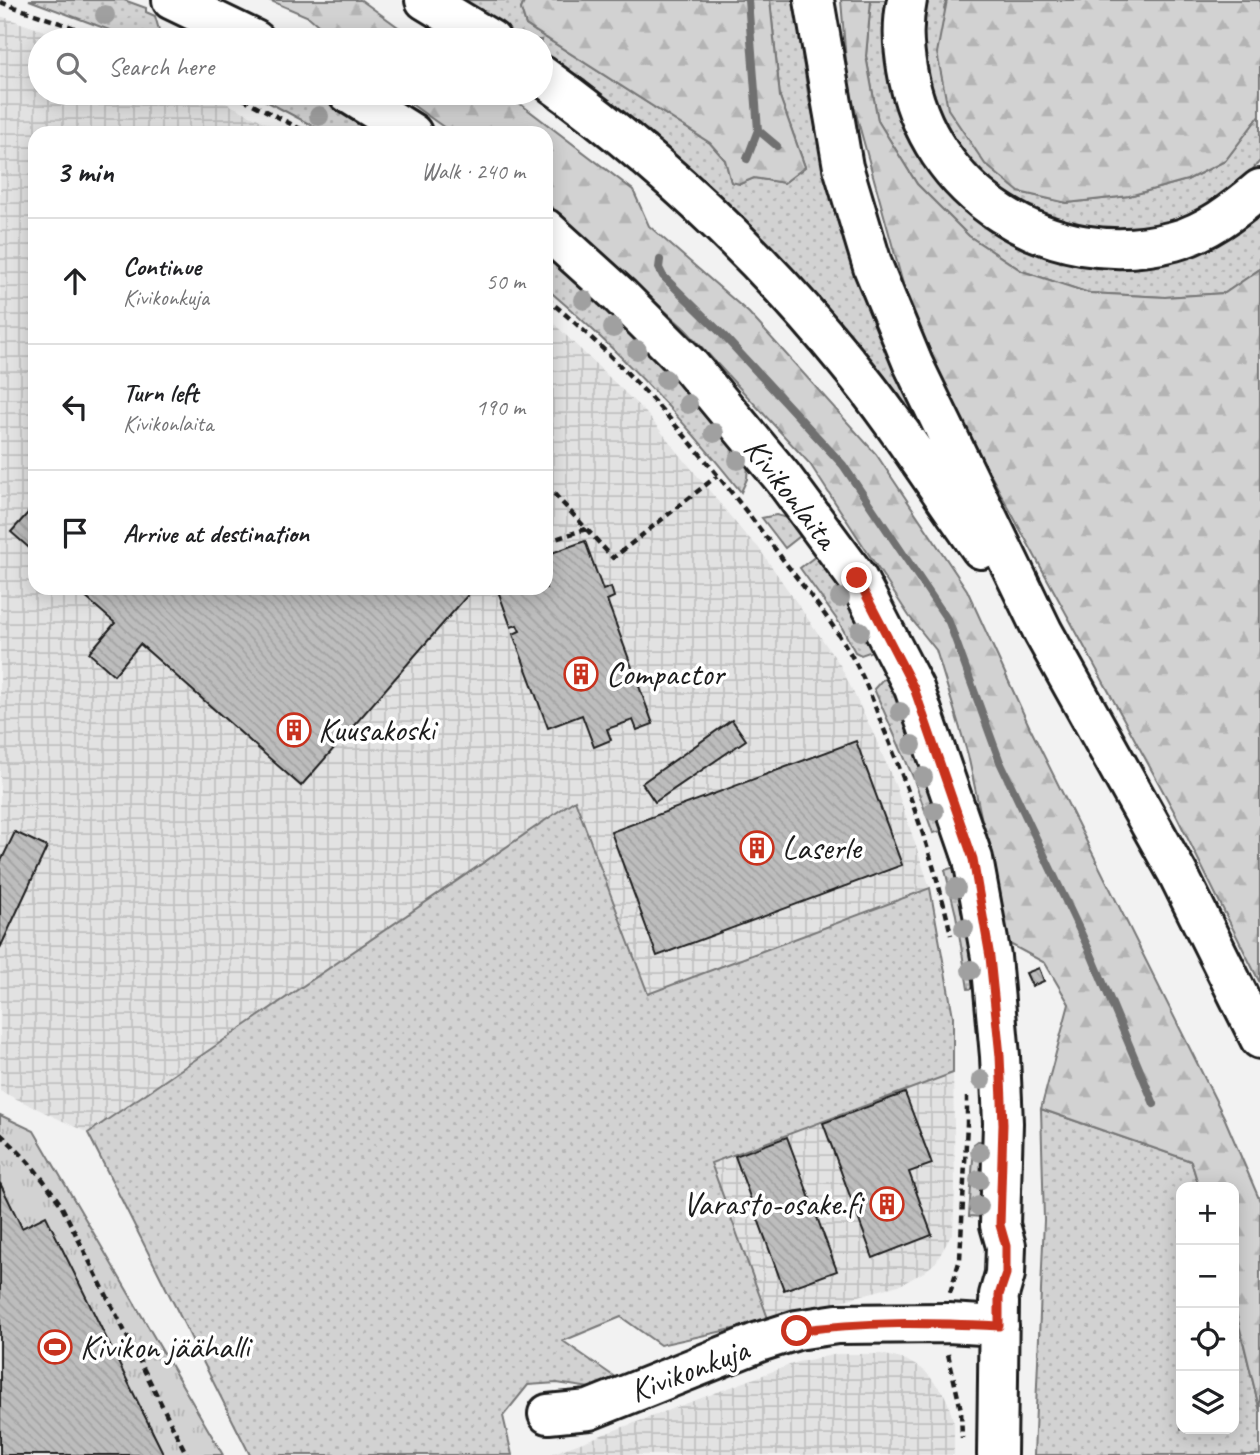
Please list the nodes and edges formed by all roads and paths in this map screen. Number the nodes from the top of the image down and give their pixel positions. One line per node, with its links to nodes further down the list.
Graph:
1 (172, 0): 7 (main road)
2 (425, 0): 8 (main road)
3 (814, 0): 21 (main road)
4 (907, 0): 14 (main road)
5 (0, 2): 6 (path)
6 (75, 28)
7 (232, 28)
8 (471, 28)
9 (553, 84): 21 (main road)
10 (254, 105): 12 (path)
11 (367, 105): 13 (main road)
12 (294, 126)
13 (401, 126)
14 (1260, 190)
15 (553, 235): 27 (main road, Kivikonlaita)
16 (553, 304): 17 (path)
17 (717, 476): 19 (path); 22 (path)
18 (553, 493): 19 (path)
19 (586, 529): 20 (path)
20 (553, 540)
21 (1043, 632): 23 (main road)
22 (953, 946)
23 (1260, 1040)
24 (966, 1084): 26 (path)
25 (0, 1134): 31 (path)
26 (948, 1297)
27 (999, 1310): 29 (main road, Kivikonkuja); 30 (main road, Kivikonlaita)
28 (948, 1355): 30 (path)
29 (548, 1414)
30 (980, 1451)
31 (187, 1455)

